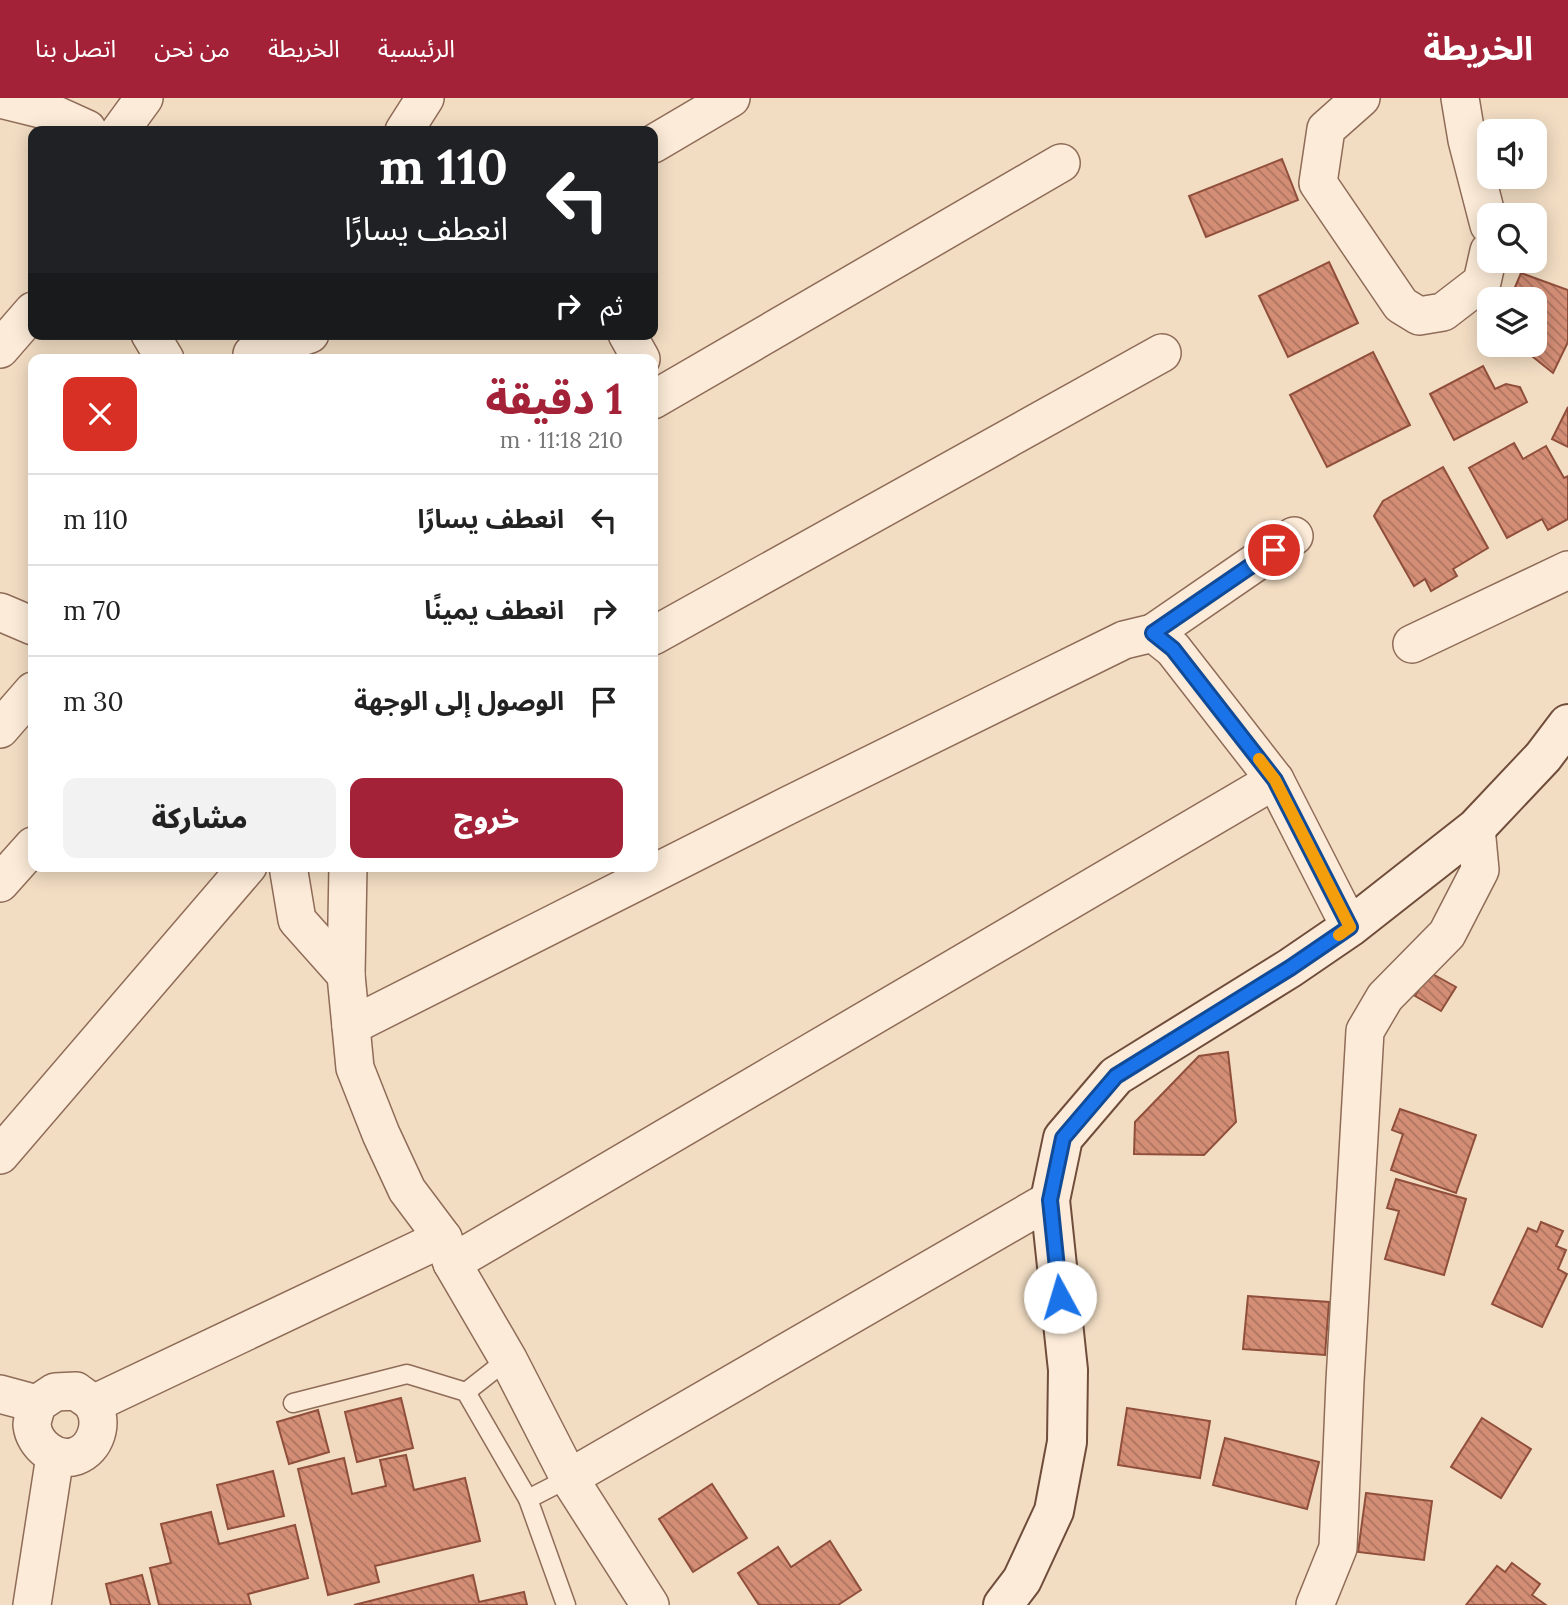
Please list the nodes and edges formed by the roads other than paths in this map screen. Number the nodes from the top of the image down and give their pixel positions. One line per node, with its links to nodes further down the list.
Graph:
1 (144, 98): 8 (street)
2 (425, 98): 9 (street)
3 (732, 98): 10 (street)
4 (1362, 98): 13 (street)
5 (1460, 98): 12 (street)
6 (0, 99): 7 (street)
7 (78, 126)
8 (124, 126)
9 (407, 126)
10 (658, 141)
11 (1061, 163): 19 (street)
12 (1483, 203)
13 (1484, 273)
14 (28, 317): 16 (street)
15 (289, 340): 17 (street)
16 (0, 349)
17 (257, 349)
18 (1162, 353): 24 (street)
19 (658, 390)
20 (1294, 536): 25 (street)
21 (1568, 570): 26 (street)
22 (0, 612): 23 (street)
23 (28, 624)
24 (658, 633)
25 (1153, 633): 30 (street); 33 (street)
26 (1412, 644)
27 (28, 697): 29 (street)
28 (1568, 724): 31 (main road)
29 (0, 729)
30 (1275, 780): 39 (street); 44 (street)
31 (1476, 828): 39 (main road); 58 (street)
32 (28, 852): 38 (street)
33 (658, 871)
34 (242, 872): 42 (street)
35 (290, 872): 40 (street)
36 (348, 872): 40 (street)
37 (655, 872): 41 (street)
38 (0, 883)
39 (1350, 927): 43 (main road)
40 (346, 975): 41 (street)
41 (351, 1026): 44 (street)
42 (0, 1155)
43 (1050, 1200): 52 (street); 57 (main road)
44 (448, 1250): 45 (street); 50 (street)
45 (508, 1359): 46 (lane); 52 (street)
46 (466, 1392): 48 (lane); 53 (lane)
47 (0, 1394): 49 (street)
48 (293, 1403)
49 (37, 1404): 50 (street); 51 (street)
50 (93, 1404): 51 (street)
51 (55, 1456): 55 (street)
52 (569, 1478): 53 (lane); 54 (street)
53 (528, 1499): 56 (lane)
54 (648, 1604)
55 (32, 1605)
56 (566, 1605)
57 (1003, 1605)
58 (1315, 1605)

